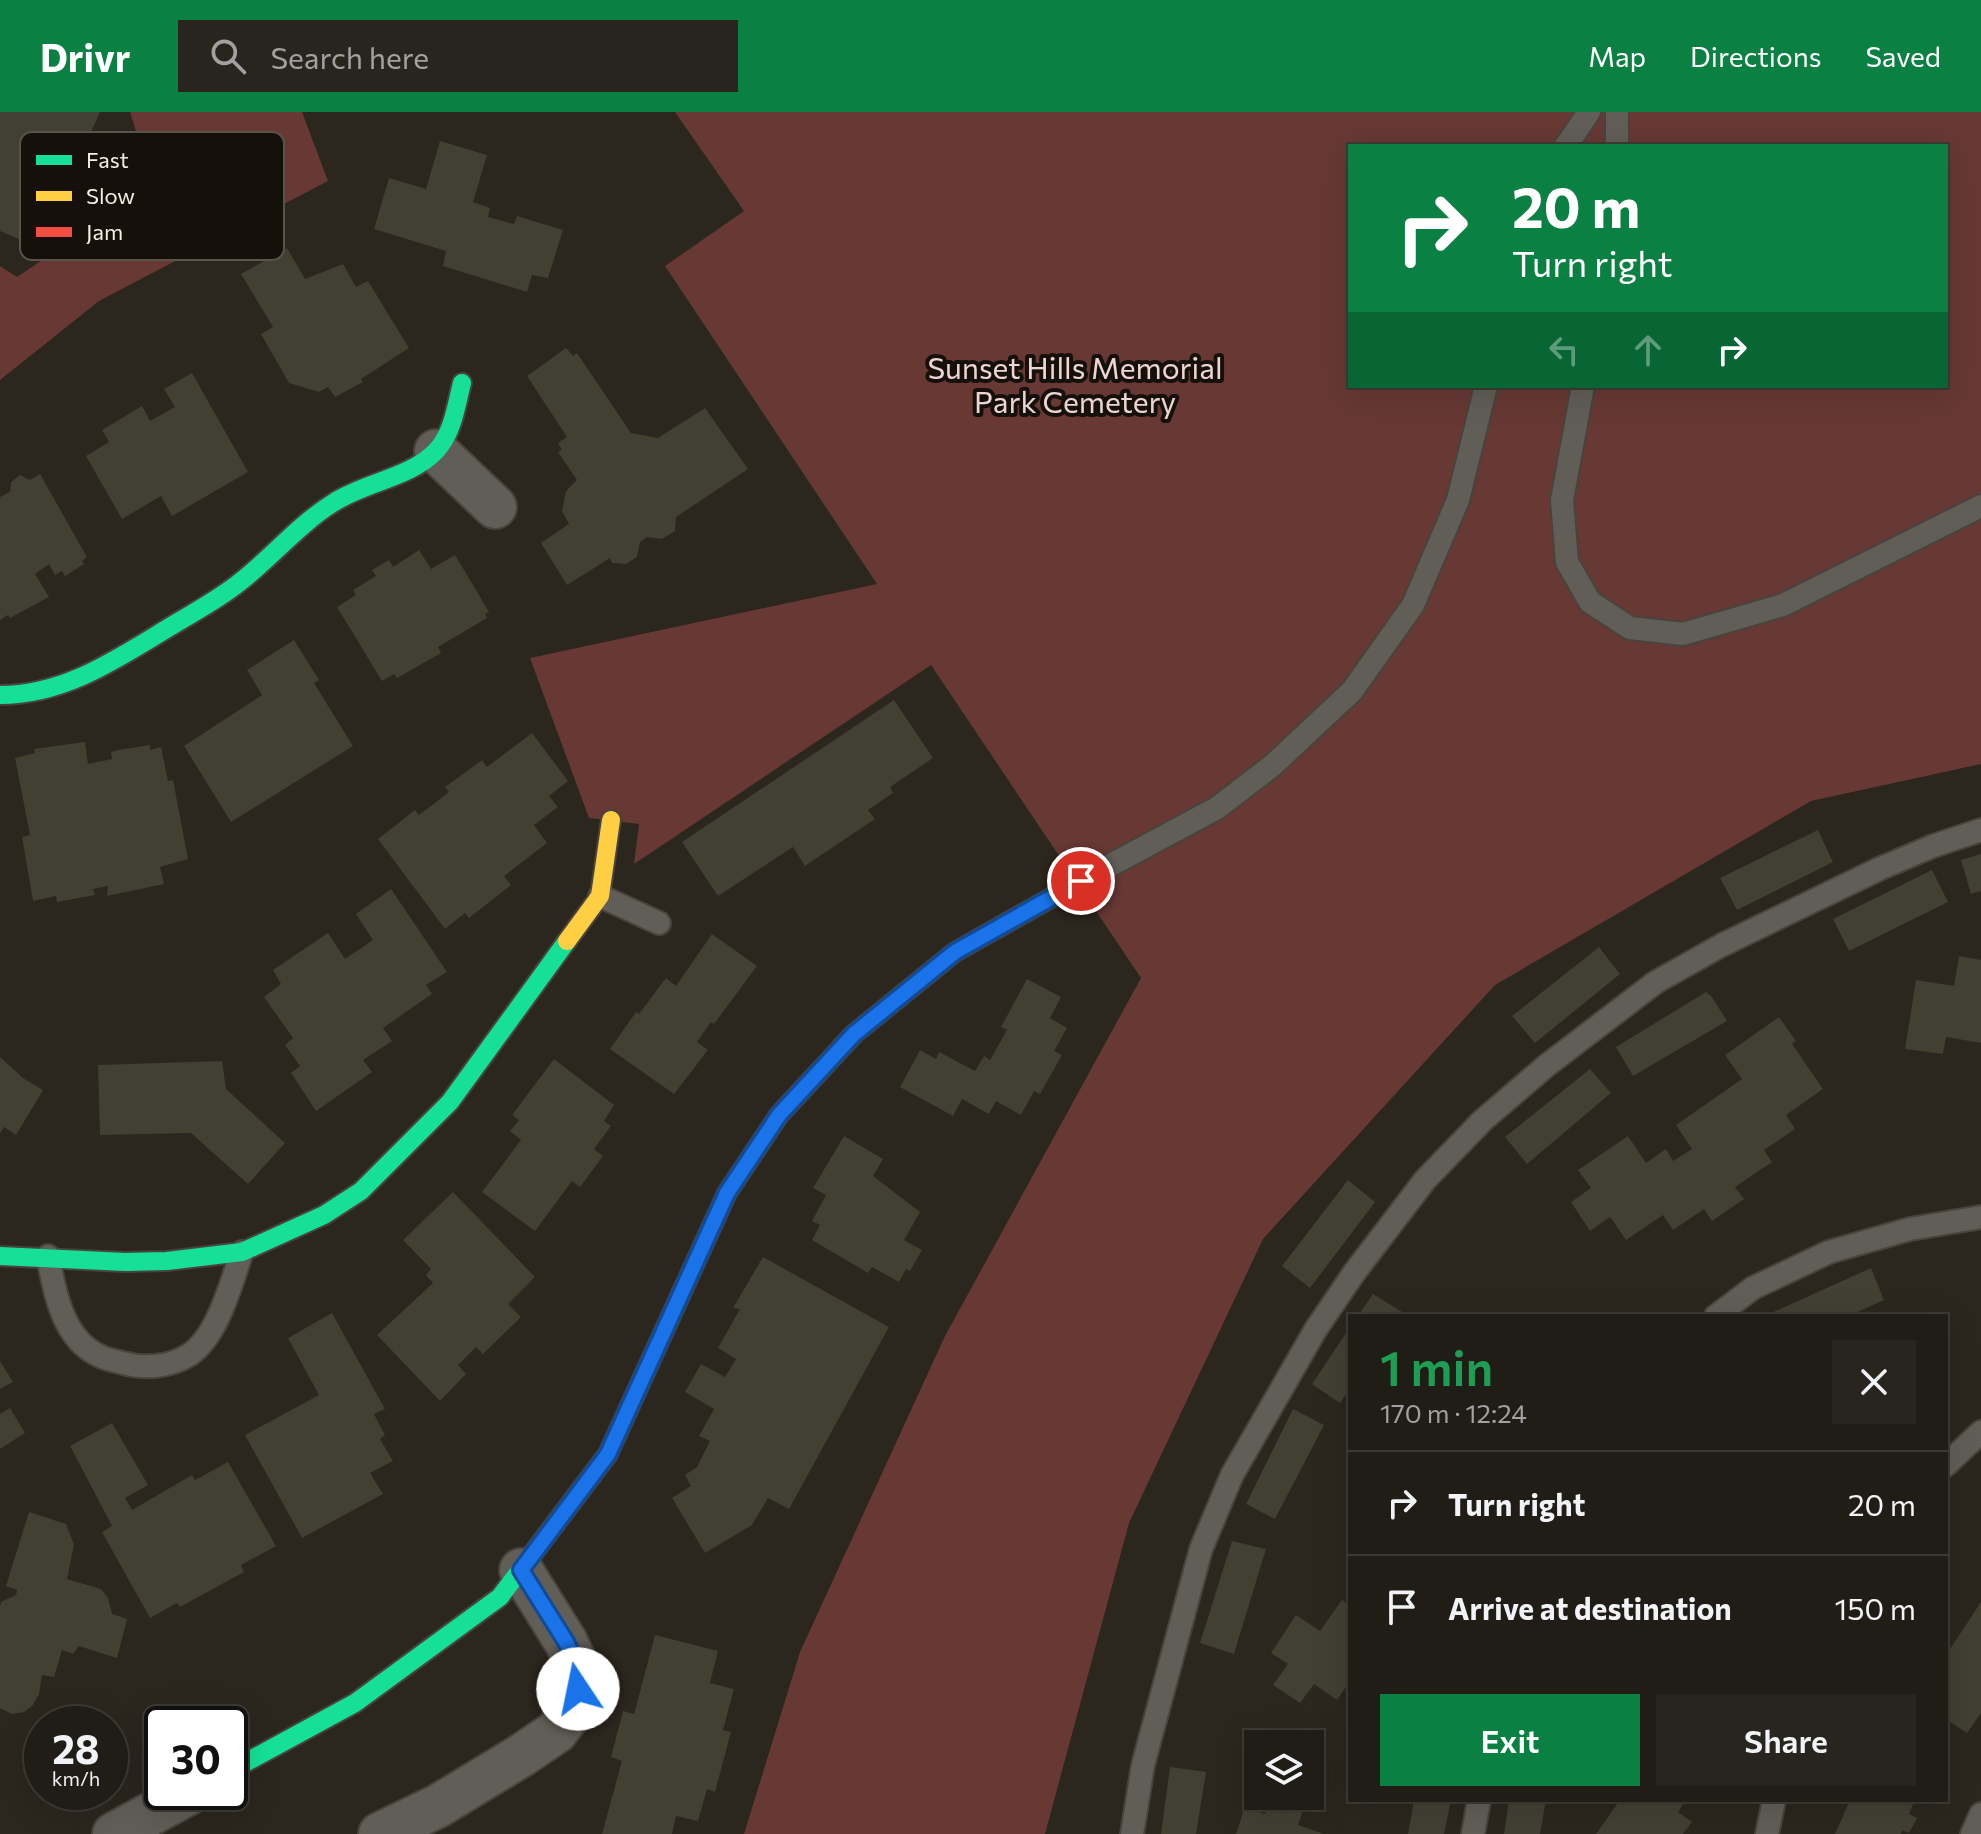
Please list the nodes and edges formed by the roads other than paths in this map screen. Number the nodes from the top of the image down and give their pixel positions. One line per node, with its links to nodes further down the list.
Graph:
1 (1589, 112): 3 (lane)
2 (1617, 112): 4 (lane)
3 (1567, 144)
4 (1617, 144)
5 (462, 383): 8 (street)
6 (1486, 388): 14 (lane)
7 (1583, 388): 9 (lane)
8 (436, 451): 10 (street); 11 (street)
9 (1981, 506)
10 (495, 507)
11 (0, 695)
12 (611, 820): 15 (street)
13 (1981, 830): 32 (lane)
14 (1081, 881): 24 (street)
15 (600, 896): 16 (lane); 18 (street)
16 (659, 923)
17 (1981, 1217): 21 (lane)
18 (242, 1252): 20 (street); 20 (lane)
19 (0, 1256): 20 (street)
20 (48, 1256)
21 (1719, 1314)
22 (1981, 1432): 23 (lane)
23 (1948, 1463)
24 (521, 1570): 25 (street); 31 (street)
25 (248, 1761)
26 (1479, 1802): 33 (lane)
27 (1774, 1802): 34 (lane)
28 (158, 1810): 30 (street)
29 (1981, 1814): 35 (lane)
30 (114, 1834)
31 (380, 1834)
32 (1132, 1834)
33 (1473, 1834)
34 (1767, 1834)
35 (1972, 1834)

